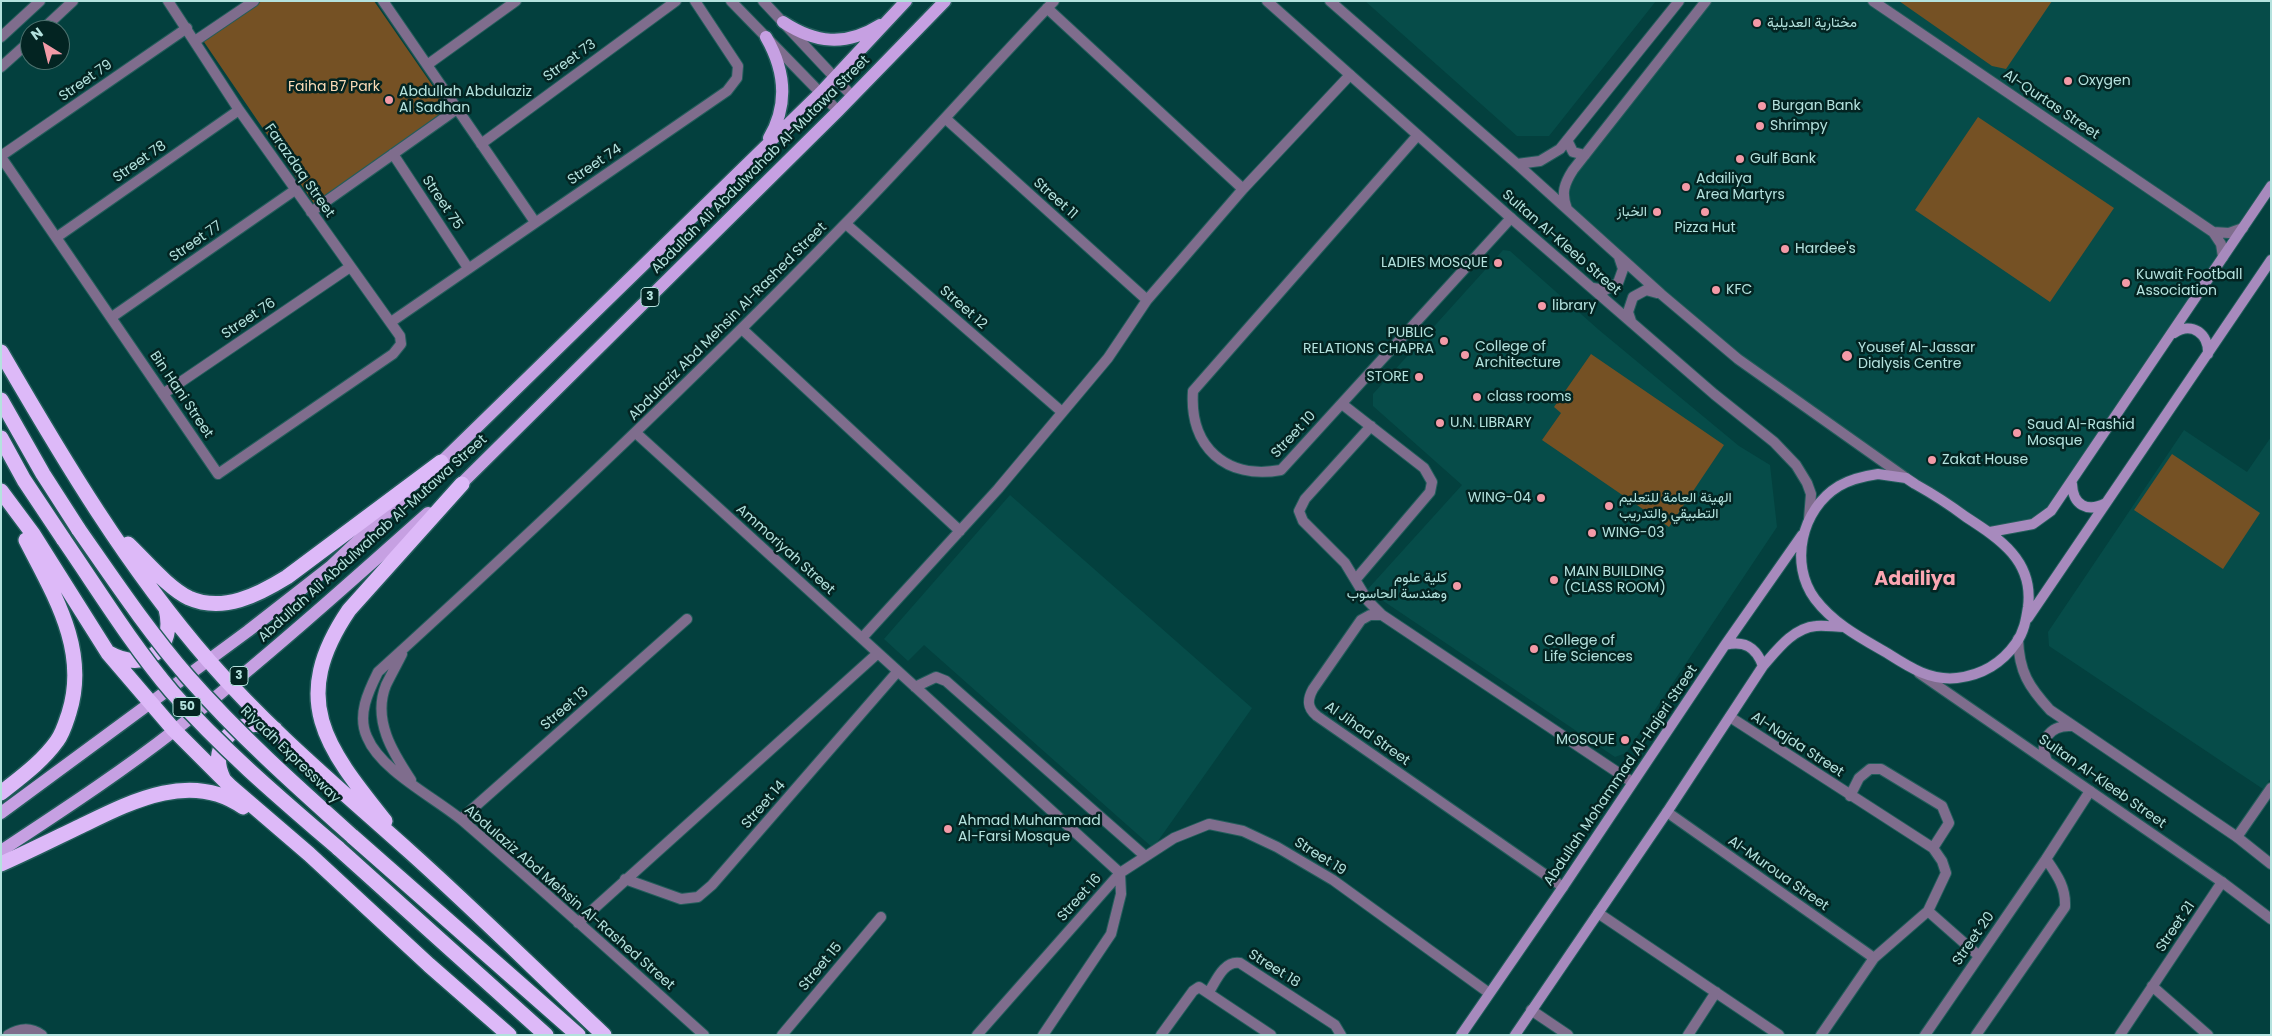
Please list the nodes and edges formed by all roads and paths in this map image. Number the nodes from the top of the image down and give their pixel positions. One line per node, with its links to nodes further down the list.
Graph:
1 (40, 1): 23 (street)
2 (73, 1): 20 (street)
3 (168, 1): 22 (street, Farazdaq Street)
4 (254, 1): 25 (street)
5 (383, 1): 27 (street)
6 (516, 1): 27 (street)
7 (676, 1): 39 (street, Street 73)
8 (695, 1): 51 (street, Street 74)
9 (731, 1): 24 (street)
10 (763, 1): 21 (street)
11 (906, 1): 19 (main road, Abdullah Ali Abdulwahab Al-Mutawa Street / 3)
12 (1267, 1): 29 (street, Sultan Al-Kleeb Street)
13 (1330, 1): 44 (street, Sultan Al-Kleeb Street)
14 (1679, 1): 38 (street)
15 (1706, 1): 42 (street)
16 (1873, 1): 54 (street, Al-Qurtas Street)
17 (944, 4): 32 (main road, Abdullah Ali Abdulwahab Al-Mutawa Street / 3)
18 (1051, 5): 36 (street, Abdulaziz Abd Mehsin Al-Rashed Street); 46 (street)
19 (894, 15): 21 (main road); 30 (main road, Abdullah Ali Abdulwahab Al-Mutawa Street / 3)
20 (53, 20)
21 (782, 22): 30 (street)
22 (187, 28): 25 (street, Farazdaq Street); 43 (street, Street 79)
23 (1, 37)
24 (766, 37): 31 (street); 41 (main road)
25 (195, 41): 34 (street, Farazdaq Street)
26 (20, 50): 28 (street)
27 (427, 65): 33 (street)
28 (1, 67)
29 (1350, 75): 37 (street, Sultan Al-Kleeb Street); 46 (street)
30 (835, 78): 31 (main road, Abdullah Ali Abdulwahab Al-Mutawa Street / 3); 32 (street)
31 (820, 93): 35 (street); 41 (main road, Abdullah Ali Abdulwahab Al-Mutawa Street / 3)
32 (852, 96): 35 (main road, Abdullah Ali Abdulwahab Al-Mutawa Street / 3)
33 (457, 109): 39 (street); 40 (street)
34 (239, 110): 47 (street, Farazdaq Street); 55 (street, Street 78)
35 (838, 111): 81 (main road, Abdullah Ali Abdulwahab Al-Mutawa Street / 3)
36 (945, 118): 52 (street, Abdulaziz Abd Mehsin Al-Rashed Street); 63 (street, Street 11)
37 (1417, 136): 50 (street, Sultan Al-Kleeb Street); 74 (street, Street 10)
38 (1567, 140): 42 (street); 44 (street)
39 (481, 144): 51 (street)
40 (393, 154): 49 (street); 60 (street, Street 75)
41 (758, 154): 79 (main road, Abdullah Ali Abdulwahab Al-Mutawa Street / 3)
42 (1584, 155): 48 (street)
43 (1, 157): 55 (street, Bin Hani Street)
44 (1517, 164): 48 (street, Sultan Al-Kleeb Street)
45 (2271, 186): 53 (main road)
46 (1243, 189): 63 (street)
47 (295, 190): 49 (street, Farazdaq Street); 64 (street, Street 77)
48 (1568, 211): 56 (street, Sultan Al-Kleeb Street)
49 (311, 212): 59 (street, Farazdaq Street)
50 (1511, 218): 61 (street, Sultan Al-Kleeb Street); 74 (street, Street 10)
51 (535, 222): 60 (street, Street 74)
52 (846, 224): 67 (street, Abdulaziz Abd Mehsin Al-Rashed Street); 75 (street, Street 12)
53 (2243, 228): 54 (street); 57 (main road)
54 (2213, 232): 57 (street)
55 (57, 237): 64 (street, Bin Hani Street)
56 (1617, 255): 61 (street); 62 (street, Sultan Al-Kleeb Street)
57 (2223, 257): 68 (main road)
58 (2271, 260): 71 (main road)
59 (350, 267): 65 (street, Farazdaq Street); 72 (street, Street 76)
60 (468, 268): 65 (street, Street 74)
61 (1590, 286): 66 (street, Sultan Al-Kleeb Street)
62 (1660, 294): 66 (street); 80 (street, Sultan Al-Kleeb Street)
63 (1147, 300): 75 (street)
64 (112, 316): 72 (street, Bin Hani Street)
65 (391, 322): 70 (street, Farazdaq Street)
66 (1634, 325): 85 (street, Sultan Al-Kleeb Street)
67 (742, 329): 77 (street, Abdulaziz Abd Mehsin Al-Rashed Street); 87 (street)
68 (2173, 334): 71 (main road); 82 (main road)
69 (1, 352): 86 (highway)
70 (393, 354): 72 (street, Bin Hani Street)
71 (2208, 355): 84 (main road)
72 (163, 394)
73 (1, 400): 155 (highway, Riyadh Expressway / 50, bridge)
74 (1342, 404): 76 (street)
75 (1062, 412): 87 (street)
76 (1371, 426): 90 (street); 90 (street)
77 (636, 433): 96 (street, Ammoriyah Street); 99 (street, Abdulaziz Abd Mehsin Al-Rashed Street)
78 (1, 438): 154 (highway, 50, bridge)
79 (441, 462): 86 (highway); 102 (main road, Abdullah Ali Abdulwahab Al-Mutawa Street / 3)
80 (1906, 478): 85 (main road); 89 (main road)
81 (462, 484): 106 (main road, Abdullah Ali Abdulwahab Al-Mutawa Street / 3); 127 (highway)
82 (2072, 484): 84 (main road); 89 (main road)
83 (1, 492): 100 (highway); 119 (highway)
84 (2106, 503): 94 (main road)
85 (1809, 519): 88 (main road)
86 (106, 523): 91 (highway)
87 (960, 531): 96 (street)
88 (1804, 532): 95 (main road); 98 (main road, Abdullah Mohammad Al-Hajeri Street)
89 (1990, 532): 94 (main road)
90 (1356, 579): 92 (street)
91 (166, 609): 100 (highway); 102 (highway)
92 (1382, 615): 115 (street); 136 (street, Al Jihad Street)
93 (687, 620): 123 (street, Street 13)
94 (2026, 621): 97 (main road)
95 (1844, 627): 103 (main road); 105 (main road)
96 (862, 638): 101 (street, Ammoriyah Street)
97 (2018, 640): 105 (main road); 110 (street, Sultan Al-Kleeb Street)
98 (1725, 645): 103 (main road); 115 (main road, Abdullah Mohammad Al-Hajeri Street)
99 (406, 646): 116 (street, Abdulaziz Abd Mehsin Al-Rashed Street); 116 (street, Abdulaziz Abd Mehsin Al-Rashed Street)
100 (108, 653): 108 (highway)
101 (878, 653): 104 (street, Ammoriyah Street); 134 (street)
102 (208, 661): 106 (highway); 108 (main road, Abdullah Ali Abdulwahab Al-Mutawa Street / 3)
103 (1763, 666): 109 (main road)
104 (898, 671): 107 (street, Ammoriyah Street); 134 (street, Street 14)
105 (1916, 671): 113 (street, Sultan Al-Kleeb Street)
106 (230, 684): 111 (main road, Abdullah Ali Abdulwahab Al-Mutawa Street / 3); 112 (highway)
107 (915, 687): 129 (street); 133 (street, Ammoriyah Street)
108 (150, 704): 111 (highway); 121 (main road, Abdullah Ali Abdulwahab Al-Mutawa Street / 3)
109 (1730, 717): 120 (street, Al-Najda Street); 122 (main road)
110 (2071, 726): 113 (street); 124 (street, Sultan Al-Kleeb Street)
111 (174, 730): 114 (highway); 126 (main road, Abdullah Ali Abdulwahab Al-Mutawa Street / 3)
112 (276, 730): 114 (highway); 127 (highway)
113 (2047, 761): 118 (street, Sultan Al-Kleeb Street)
114 (225, 782): 128 (highway)
115 (1632, 782): 136 (main road, Abdullah Mohammad Al-Hajeri Street)
116 (414, 784): 123 (street, Abdulaziz Abd Mehsin Al-Rashed Street)
117 (2271, 788): 124 (street)
118 (2090, 791): 130 (street, Street 20); 135 (street, Sultan Al-Kleeb Street)
119 (1, 793)
120 (1850, 796): 125 (street, Al-Najda Street); 125 (street, Al-Najda Street)
121 (1, 812)
122 (1667, 812): 138 (main road); 143 (street, Al-Muroua Street)
123 (461, 820): 141 (street, Abdulaziz Abd Mehsin Al-Rashed Street)
124 (2237, 837): 132 (street, Sultan Al-Kleeb Street)
125 (1933, 848): 137 (street, Al-Najda Street)
126 (1, 851)
127 (411, 853): 156 (highway)
128 (309, 854): 131 (highway); 144 (highway)
129 (1145, 856): 133 (street, Street 19); 148 (street, Street 19)
130 (2046, 859): 142 (street, Street 20); 171 (street)
131 (1, 864)
132 (2271, 864)
133 (1120, 873): 159 (street, Street 16); 160 (street, Street 16)
134 (625, 879): 141 (street)
135 (2222, 882): 140 (street, Sultan Al-Kleeb Street); 145 (street, Street 21)
136 (1564, 887): 148 (main road, Abdullah Mohammad Al-Hajeri Street)
137 (1928, 911): 142 (street); 143 (street)
138 (1598, 913): 147 (street); 149 (main road)
139 (881, 918): 158 (street, Street 15)
140 (2271, 919)
141 (578, 923): 157 (street, Abdulaziz Abd Mehsin Al-Rashed Street)
142 (1979, 956): 170 (street, Street 20)
143 (1874, 958): 169 (street)
144 (429, 965): 152 (main road); 153 (highway)
145 (2152, 986): 172 (street, Street 21); 173 (street)
146 (1209, 992): 161 (street); 162 (street); 163 (street, Street 18)
147 (1716, 992): 167 (street); 168 (street)
148 (1489, 993): 164 (main road, Abdullah Mohammad Al-Hajeri Street)
149 (1532, 1010): 165 (main road); 166 (street)
150 (11, 1033): 151 (street)
151 (42, 1035)
152 (499, 1035)
153 (509, 1035)
154 (546, 1035)
155 (578, 1035)
156 (604, 1035)
157 (704, 1035)
158 (782, 1035)
159 (977, 1035)
160 (1043, 1035)
161 (1161, 1035)
162 (1271, 1035)
163 (1341, 1035)
164 (1462, 1035)
165 (1515, 1035)
166 (1568, 1035)
167 (1688, 1035)
168 (1779, 1035)
169 (1821, 1035)
170 (1925, 1035)
171 (1976, 1035)
172 (2120, 1035)
173 (2208, 1035)

